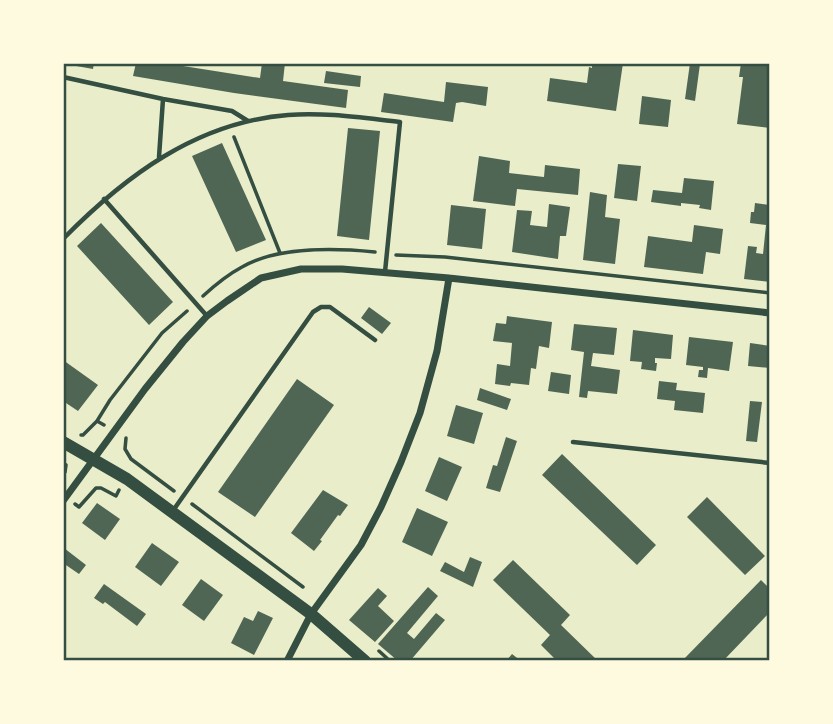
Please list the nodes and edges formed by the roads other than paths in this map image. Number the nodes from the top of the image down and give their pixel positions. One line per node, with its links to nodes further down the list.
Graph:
1 (63, 77): 2 (lane)
2 (163, 99): 3 (lane); 4 (lane)
3 (249, 121): 4 (lane); 7 (lane)
4 (159, 158): 5 (lane)
5 (104, 199): 6 (lane); 10 (lane)
6 (63, 239)
7 (385, 272): 8 (street); 10 (street)
8 (449, 278): 9 (street); 18 (street)
9 (770, 313)
10 (207, 316): 14 (street)
11 (375, 340): 17 (lane)
12 (63, 442): 14 (street)
13 (573, 442): 15 (lane)
14 (94, 459): 16 (street); 17 (street)
15 (770, 463)
16 (65, 499)
17 (172, 512): 18 (street)
18 (311, 614): 19 (street); 20 (street)
19 (287, 661)
20 (365, 661)

